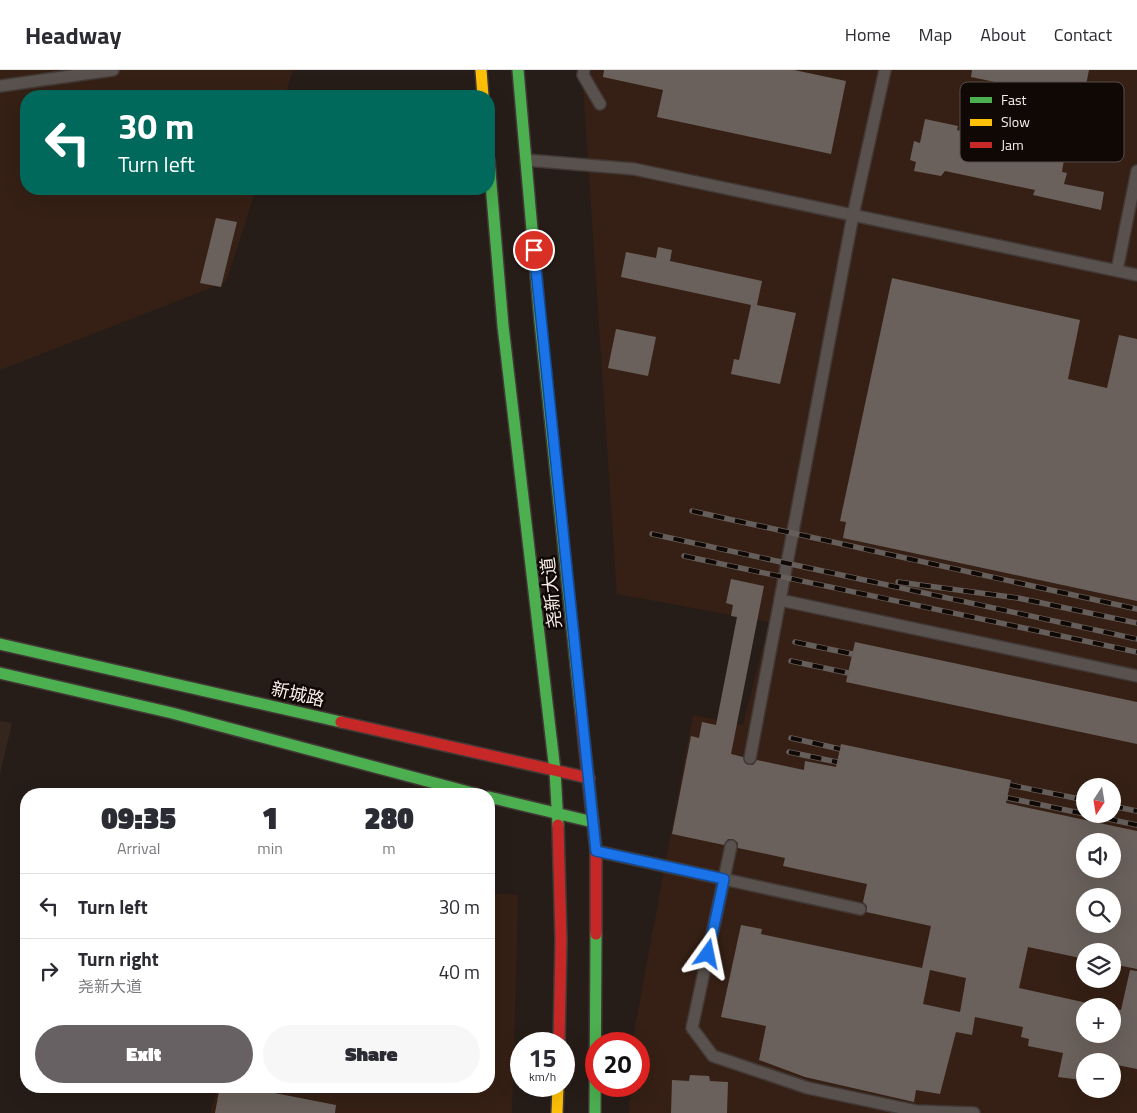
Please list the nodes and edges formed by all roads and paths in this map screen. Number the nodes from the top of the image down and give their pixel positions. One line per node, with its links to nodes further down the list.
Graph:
1 (113, 70): 6 (lane)
2 (481, 70): 7 (main road)
3 (518, 70): 9 (main road, 尧新大道)
4 (584, 70): 8 (lane)
5 (885, 70): 12 (lane)
6 (0, 86)
7 (483, 90)
8 (600, 104)
9 (526, 160): 12 (lane); 21 (main road, 尧新大道)
10 (1137, 171): 13 (lane)
11 (492, 195): 20 (main road, 尧新大道)
12 (853, 215): 13 (lane); 15 (lane)
13 (1117, 270): 14 (lane)
14 (1137, 275)
15 (780, 600): 18 (lane); 19 (lane)
16 (0, 644): 20 (main road, 新城路)
17 (0, 673): 22 (main road)
18 (1137, 676)
19 (750, 758)
20 (555, 771): 21 (main road, 新城路); 24 (main road, 尧新大道)
21 (589, 778): 25 (main road, 尧新大道)
22 (453, 788)
23 (495, 798): 24 (main road)
24 (558, 813): 25 (main road); 30 (main road, 尧新大道)
25 (593, 822): 27 (main road, 尧新大道)
26 (731, 846): 28 (lane)
27 (596, 851): 28 (lane); 33 (main road, 尧新大道)
28 (724, 879): 29 (lane); 34 (lane)
29 (860, 909)
30 (559, 1032)
31 (558, 1097): 32 (main road)
32 (557, 1113)
33 (595, 1113)
34 (974, 1113)

